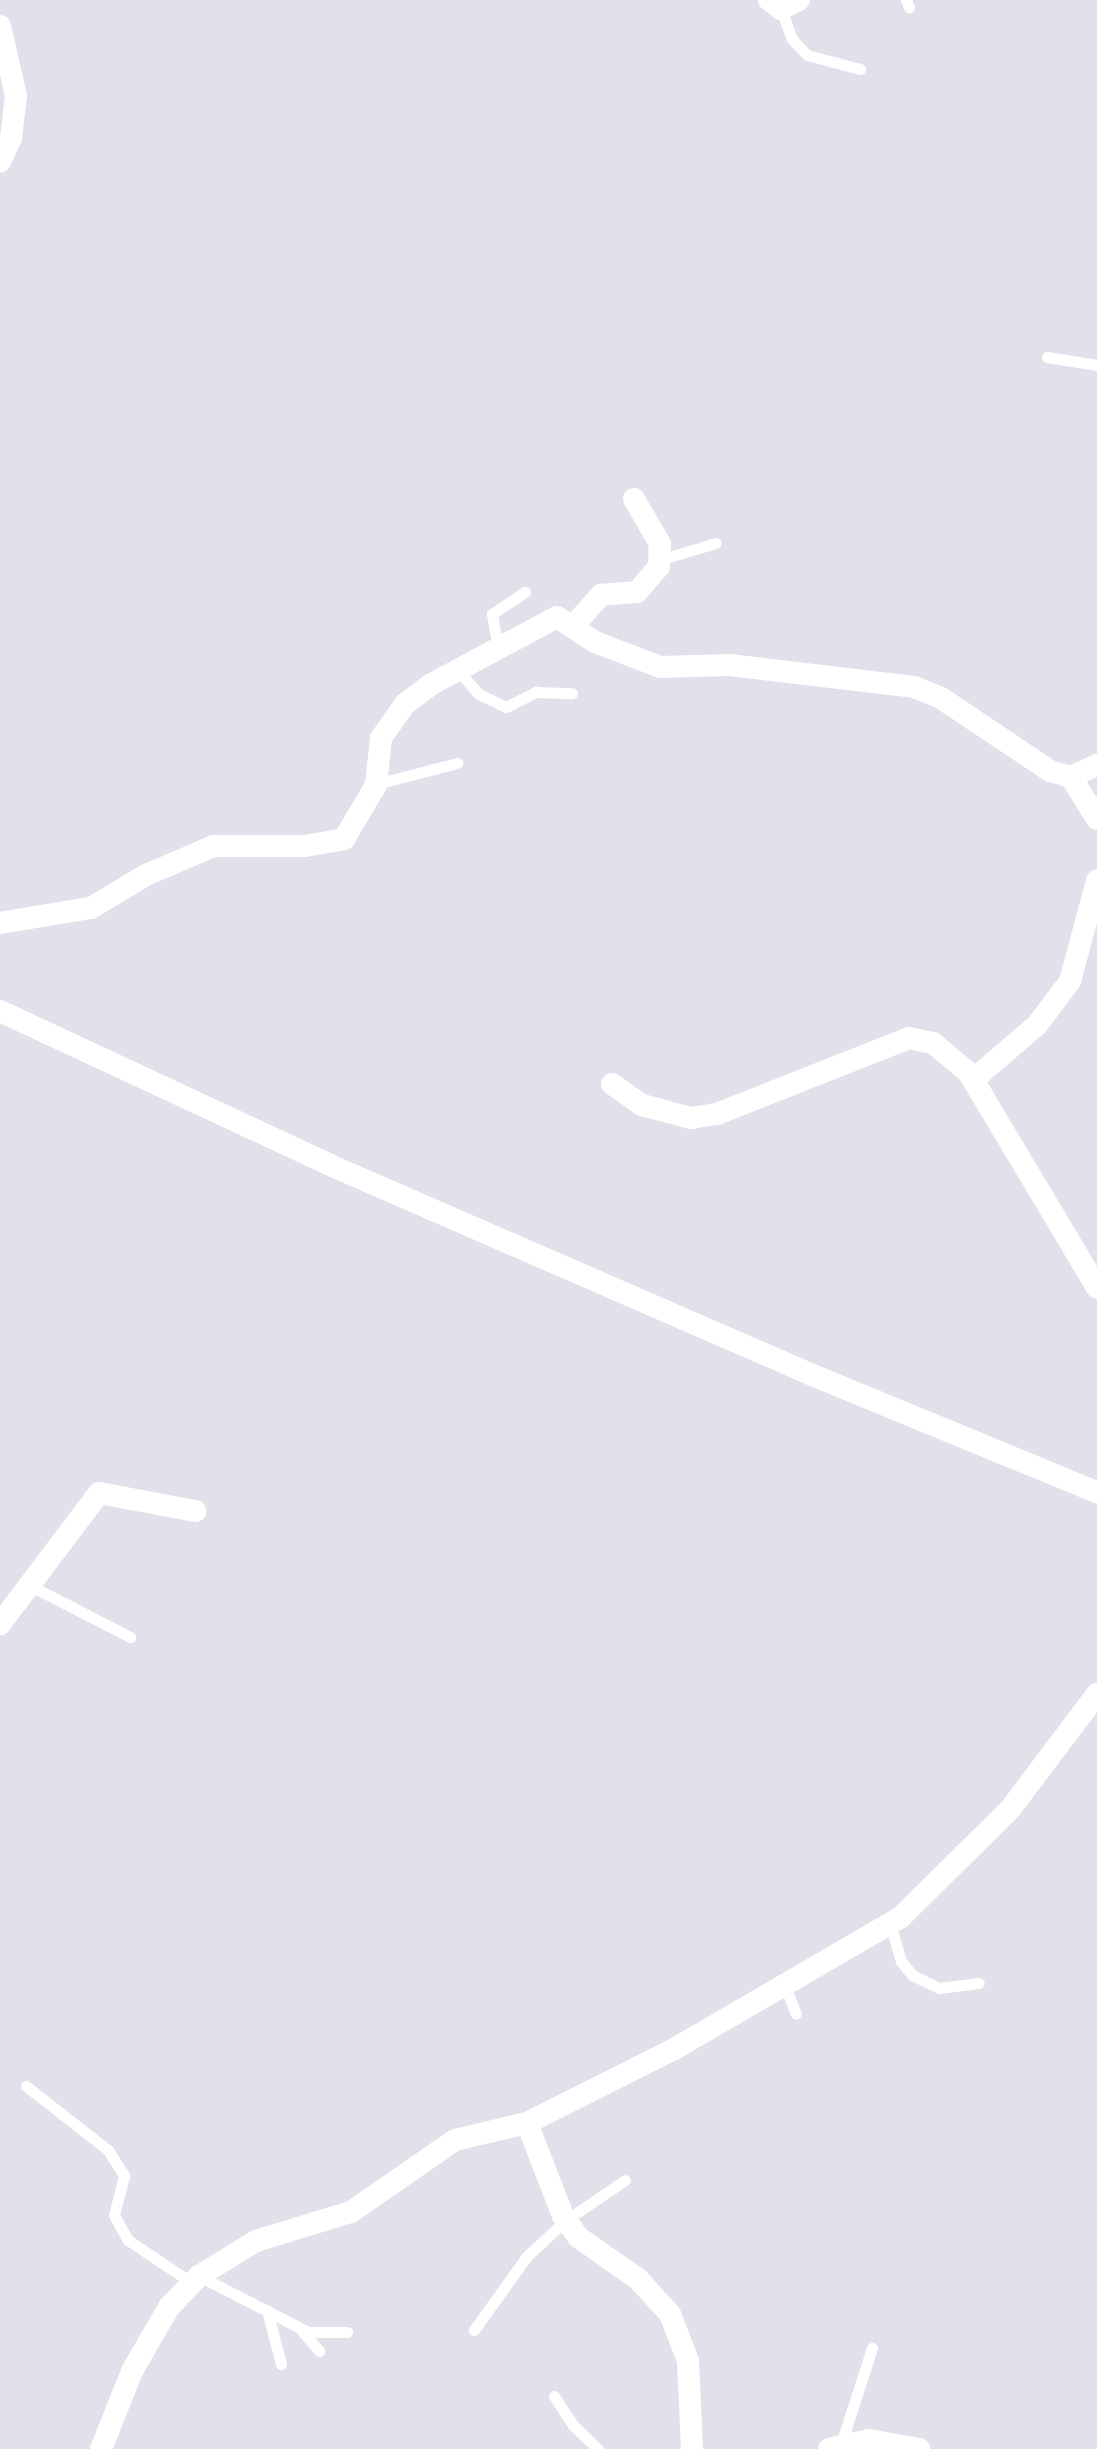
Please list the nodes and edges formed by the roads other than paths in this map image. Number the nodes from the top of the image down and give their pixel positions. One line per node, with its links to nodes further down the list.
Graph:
1 (783, 3): 3 (lane)
2 (0, 26): 4 (street)
3 (860, 69)
4 (0, 162)
5 (1047, 357): 6 (lane)
6 (1097, 365)
7 (634, 499): 9 (street)
8 (716, 543): 9 (lane)
9 (662, 559): 11 (street)
10 (525, 592): 12 (lane)
11 (573, 626): 12 (street); 17 (street)
12 (498, 648): 13 (street)
13 (459, 672): 14 (lane); 18 (street)
14 (572, 693)
15 (457, 763): 18 (lane)
16 (1097, 765): 17 (street)
17 (1071, 777): 19 (street)
18 (376, 785): 21 (street)
19 (1097, 819)
20 (1097, 881): 23 (street)
21 (0, 923)
22 (0, 1011): 26 (street)
23 (973, 1080): 24 (street); 25 (street)
24 (612, 1084)
25 (1097, 1288)
26 (1097, 1492)
27 (195, 1511): 28 (street)
28 (28, 1584): 29 (street); 30 (lane)
29 (0, 1624)
30 (130, 1637)
31 (1097, 1694): 32 (street)
32 (890, 1923): 33 (street); 34 (lane)
33 (784, 1983): 35 (lane); 37 (street)
34 (979, 1983)
35 (796, 2014)
36 (26, 2086): 40 (lane)
37 (527, 2123): 39 (street); 40 (street)
38 (625, 2180): 39 (lane)
39 (566, 2220): 43 (lane); 52 (street)
40 (196, 2280): 41 (lane); 50 (street)
41 (267, 2310): 42 (lane); 47 (lane)
42 (298, 2327): 44 (lane); 46 (lane)
43 (474, 2330)
44 (347, 2332)
45 (872, 2348): 49 (lane)
46 (319, 2351)
47 (281, 2364)
48 (554, 2396): 51 (lane)
49 (835, 2447): 53 (street)
50 (101, 2449)
51 (598, 2449)
52 (692, 2449)
53 (919, 2449)

